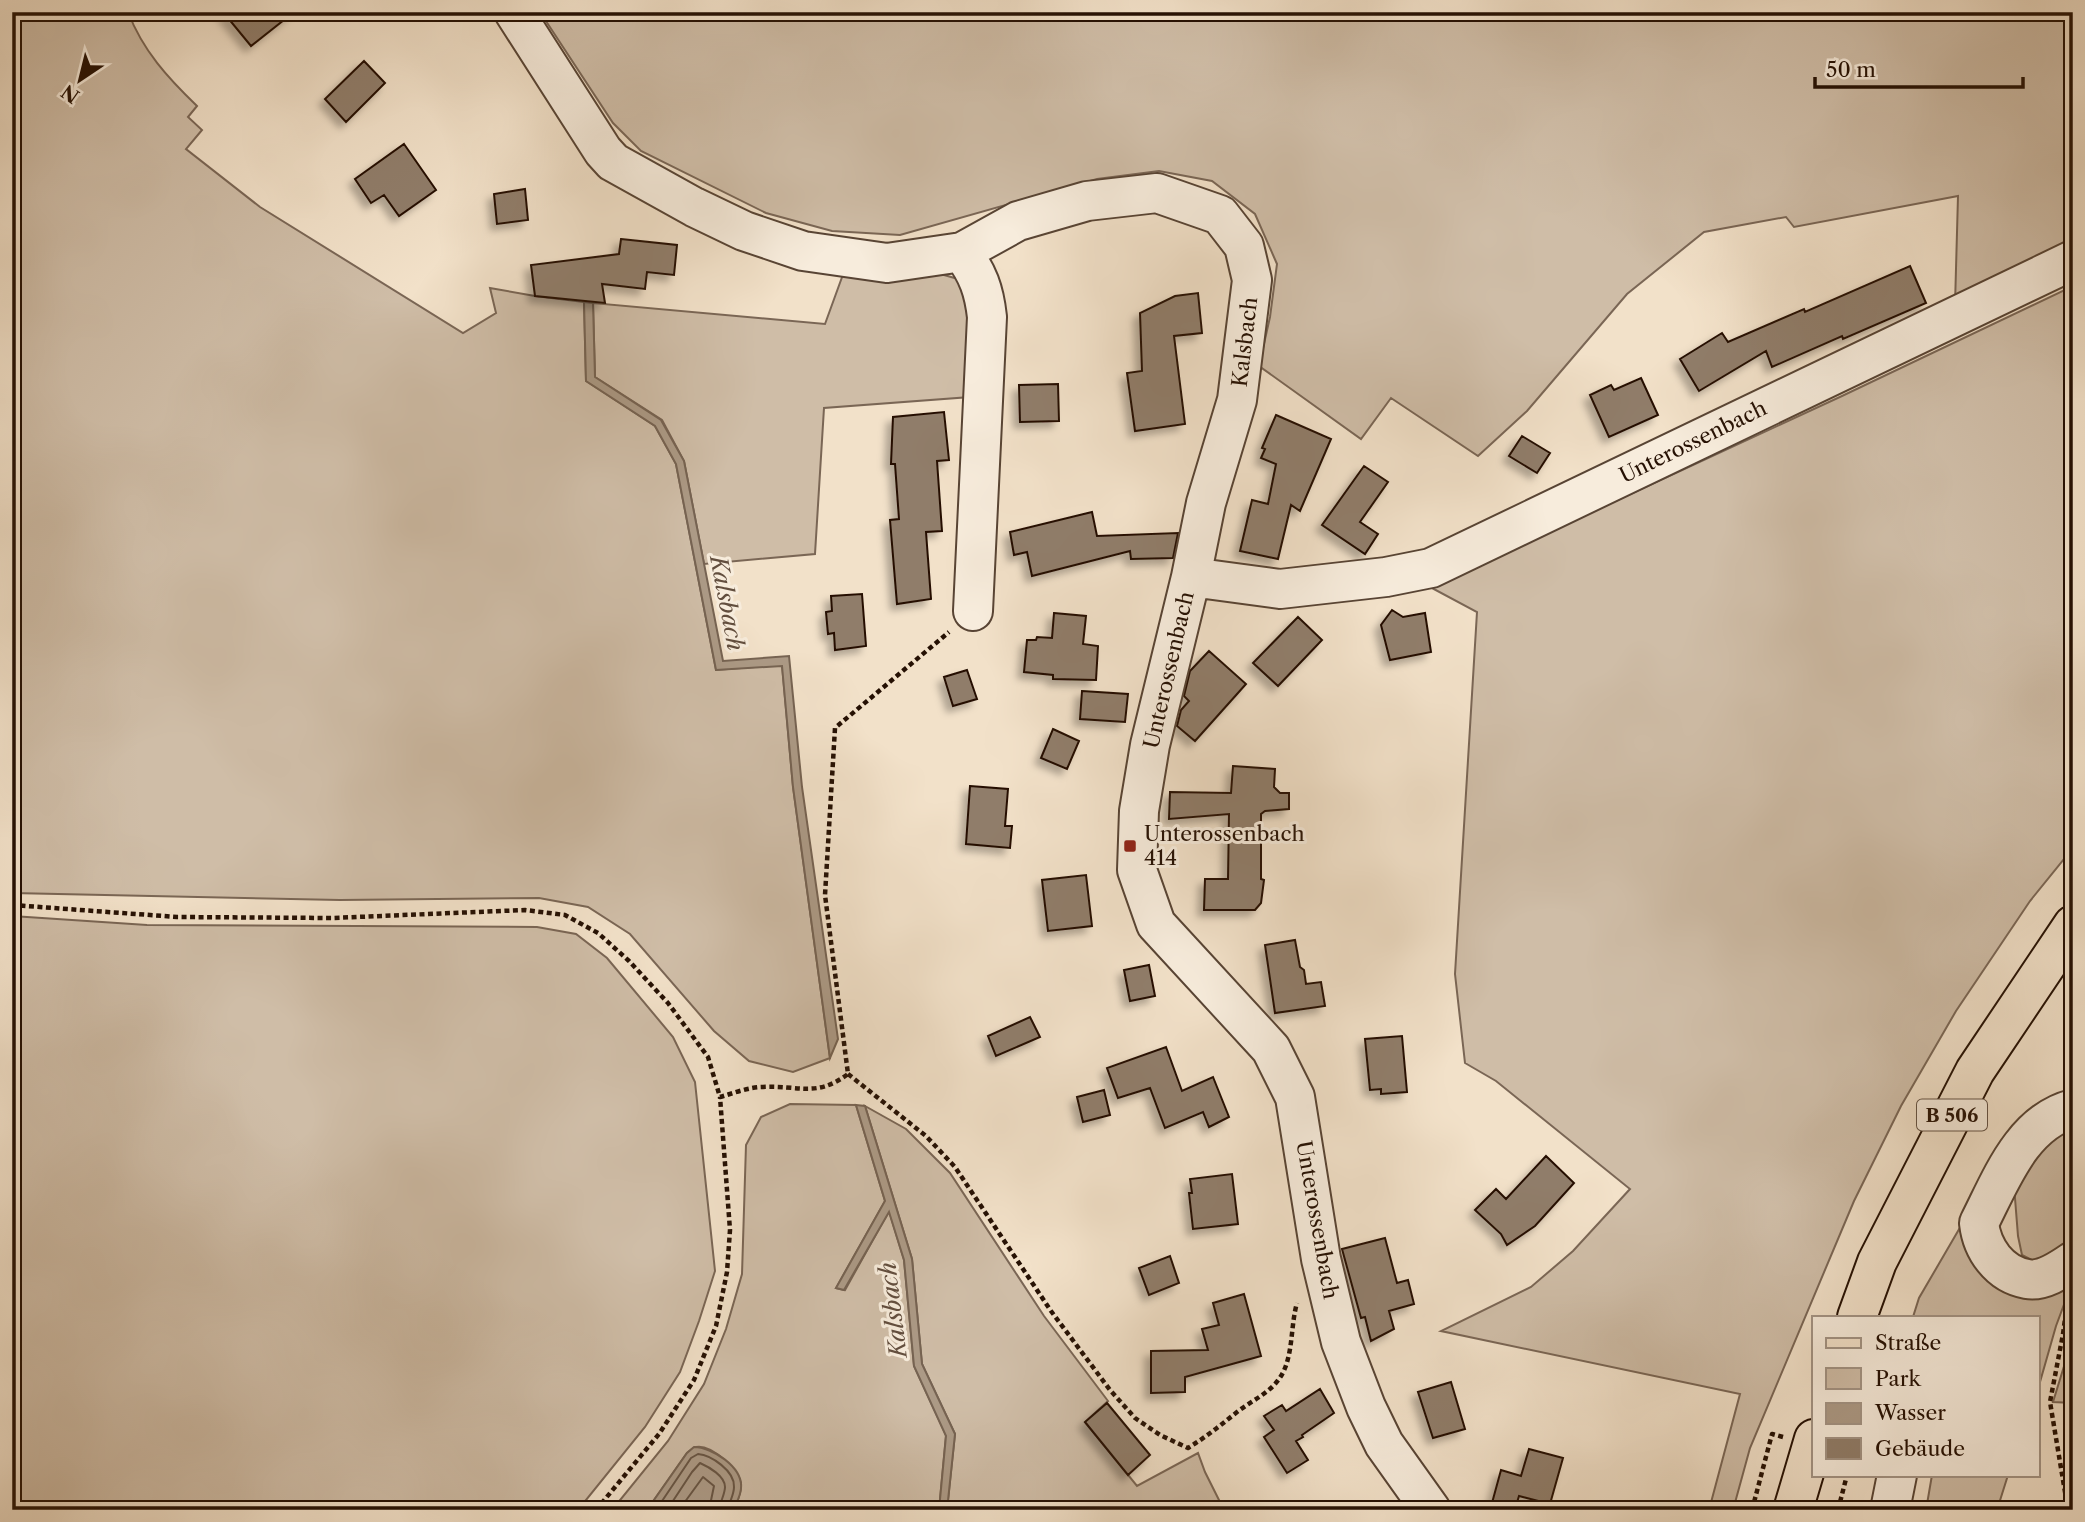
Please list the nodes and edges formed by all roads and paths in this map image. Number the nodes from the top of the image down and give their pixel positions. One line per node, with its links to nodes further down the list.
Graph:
1 (514, 12): 2 (street, Kalsbach)
2 (962, 252): 4 (street, Kalsbach); 5 (street)
3 (2073, 260): 4 (street, Unterossenbach)
4 (1191, 577): 11 (street, Unterossenbach)
5 (973, 611): 8 (path)
6 (12, 905): 9 (path)
7 (2073, 925): 13 (main road, B 506)
8 (848, 1074): 9 (path); 11 (path)
9 (720, 1097): 17 (path)
10 (2073, 1109): 12 (street)
11 (1321, 1259): 18 (street, Unterossenbach)
12 (2063, 1268): 22 (path)
13 (1857, 1316)
14 (1812, 1446): 19 (main road)
15 (1847, 1476): 20 (path)
16 (1897, 1476): 21 (street)
17 (596, 1510)
18 (1431, 1510)
19 (1793, 1510)
20 (1838, 1510)
21 (1890, 1510)
22 (2068, 1510)

